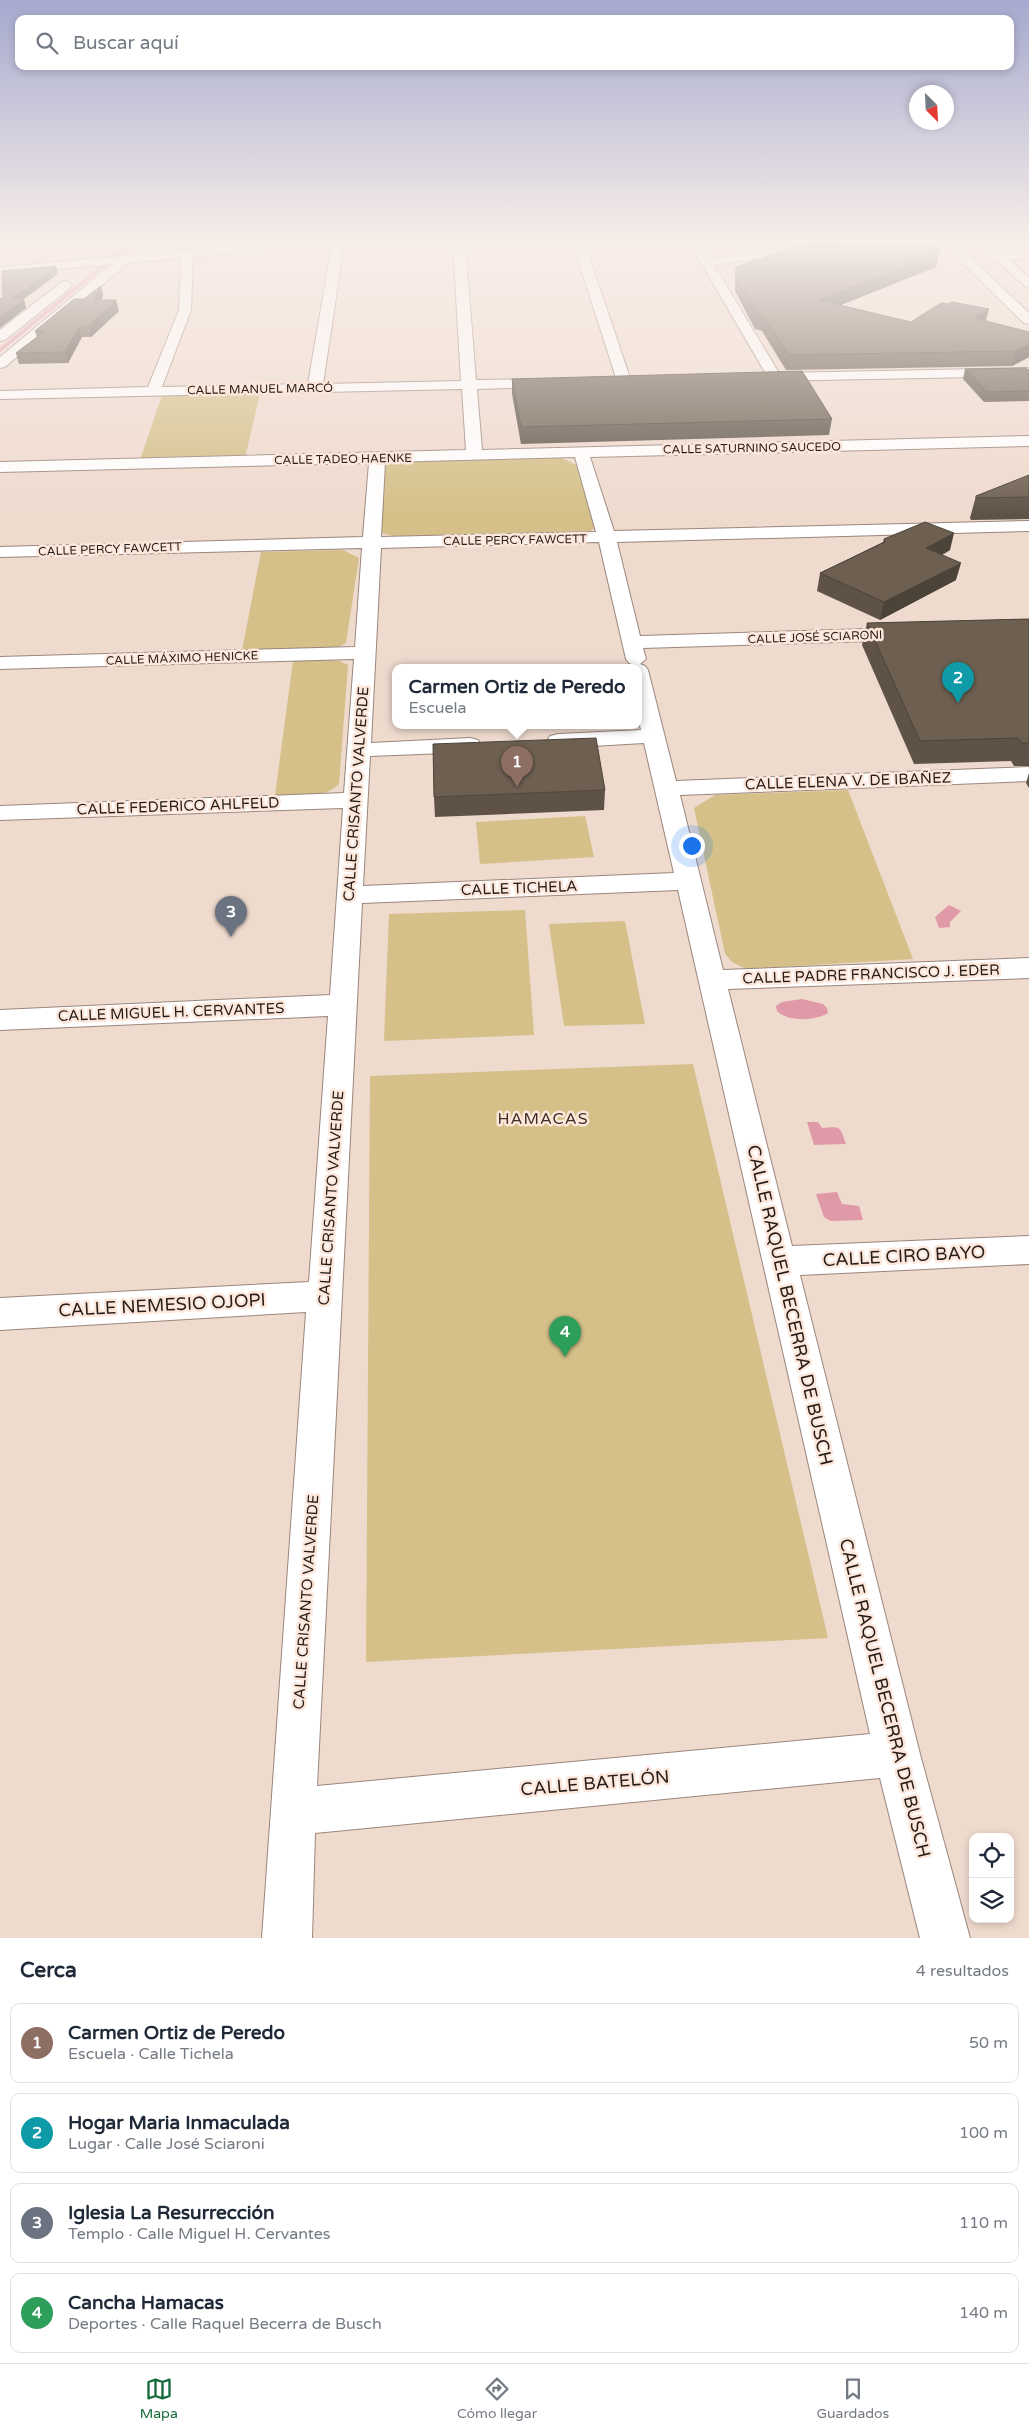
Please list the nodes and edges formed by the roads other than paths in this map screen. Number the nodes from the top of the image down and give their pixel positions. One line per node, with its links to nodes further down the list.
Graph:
1 (35, 334): 7 (street)
2 (175, 334): 15 (street)
3 (324, 334): 14 (street)
4 (465, 334): 13 (street)
5 (612, 334): 12 (street)
6 (750, 334): 10 (street)
7 (0, 364)
8 (1029, 372): 10 (street)
9 (757, 378): 10 (street)
10 (776, 378)
11 (566, 382): 13 (street, CALLE MANUEL MARCÓ)
12 (605, 382)
13 (469, 385): 14 (street, CALLE MANUEL MARCÓ); 19 (street)
14 (315, 388): 15 (street, CALLE MANUEL MARCÓ)
15 (153, 392): 16 (street, CALLE MANUEL MARCÓ)
16 (0, 395)
17 (1029, 441): 18 (street, CALLE SATURNINO SAUCEDO)
18 (581, 452): 19 (street, CALLE SATURNINO SAUCEDO); 23 (street, CALLE RAQUEL BECERRA DE BUSCH)
19 (474, 456): 20 (street, CALLE TADEO HAENKE)
20 (377, 459): 21 (street, CALLE TADEO HAENKE); 24 (street, CALLE CRISANTO VALVERDE)
21 (0, 467)
22 (1029, 526): 23 (street, CALLE PERCY FAWCETT)
23 (607, 538): 24 (street, CALLE PERCY FAWCETT); 28 (street, CALLE RAQUEL BECERRA DE BUSCH)
24 (371, 542): 25 (street, CALLE PERCY FAWCETT); 27 (street, CALLE CRISANTO VALVERDE)
25 (0, 552)
26 (920, 634): 28 (street, CALLE JOSÉ SCIARONI)
27 (364, 653): 29 (street, CALLE MÁXIMO HENICKE); 34 (street, CALLE CRISANTO VALVERDE)
28 (636, 660)
29 (0, 663)
30 (642, 685): 31 (street, CALLE RAQUEL BECERRA DE BUSCH)
31 (654, 736): 32 (street); 36 (street, CALLE RAQUEL BECERRA DE BUSCH)
32 (536, 742)
33 (487, 744): 34 (street)
34 (358, 750): 37 (street, CALLE CRISANTO VALVERDE)
35 (1029, 774): 36 (street, CALLE ELENA V. DE IBAÑEZ)
36 (666, 788): 39 (street, CALLE RAQUEL BECERRA DE BUSCH)
37 (356, 800): 38 (street, CALLE FEDERICO AHLFELD); 40 (street, CALLE CRISANTO VALVERDE)
38 (0, 813)
39 (689, 881): 40 (street, CALLE TICHELA); 42 (street, CALLE RAQUEL BECERRA DE BUSCH)
40 (350, 895): 43 (street, CALLE CRISANTO VALVERDE)
41 (1029, 968): 42 (street, CALLE PADRE FRANCISCO J. EDER)
42 (712, 980): 46 (street, CALLE RAQUEL BECERRA DE BUSCH)
43 (343, 1005): 44 (street, CALLE MIGUEL H. CERVANTES); 47 (street, CALLE CRISANTO VALVERDE)
44 (0, 1020)
45 (1029, 1250): 46 (street, CALLE CIRO BAYO)
46 (779, 1261): 49 (street, CALLE RAQUEL BECERRA DE BUSCH)
47 (325, 1296): 48 (street, CALLE NEMESIO OJOPI); 50 (street, CALLE CRISANTO VALVERDE)
48 (0, 1314)
49 (897, 1754): 50 (street, CALLE BATELÓN); 52 (street, CALLE RAQUEL BECERRA DE BUSCH)
50 (293, 1812): 51 (street, CALLE CRISANTO VALVERDE)
51 (287, 1938)
52 (945, 1938)

